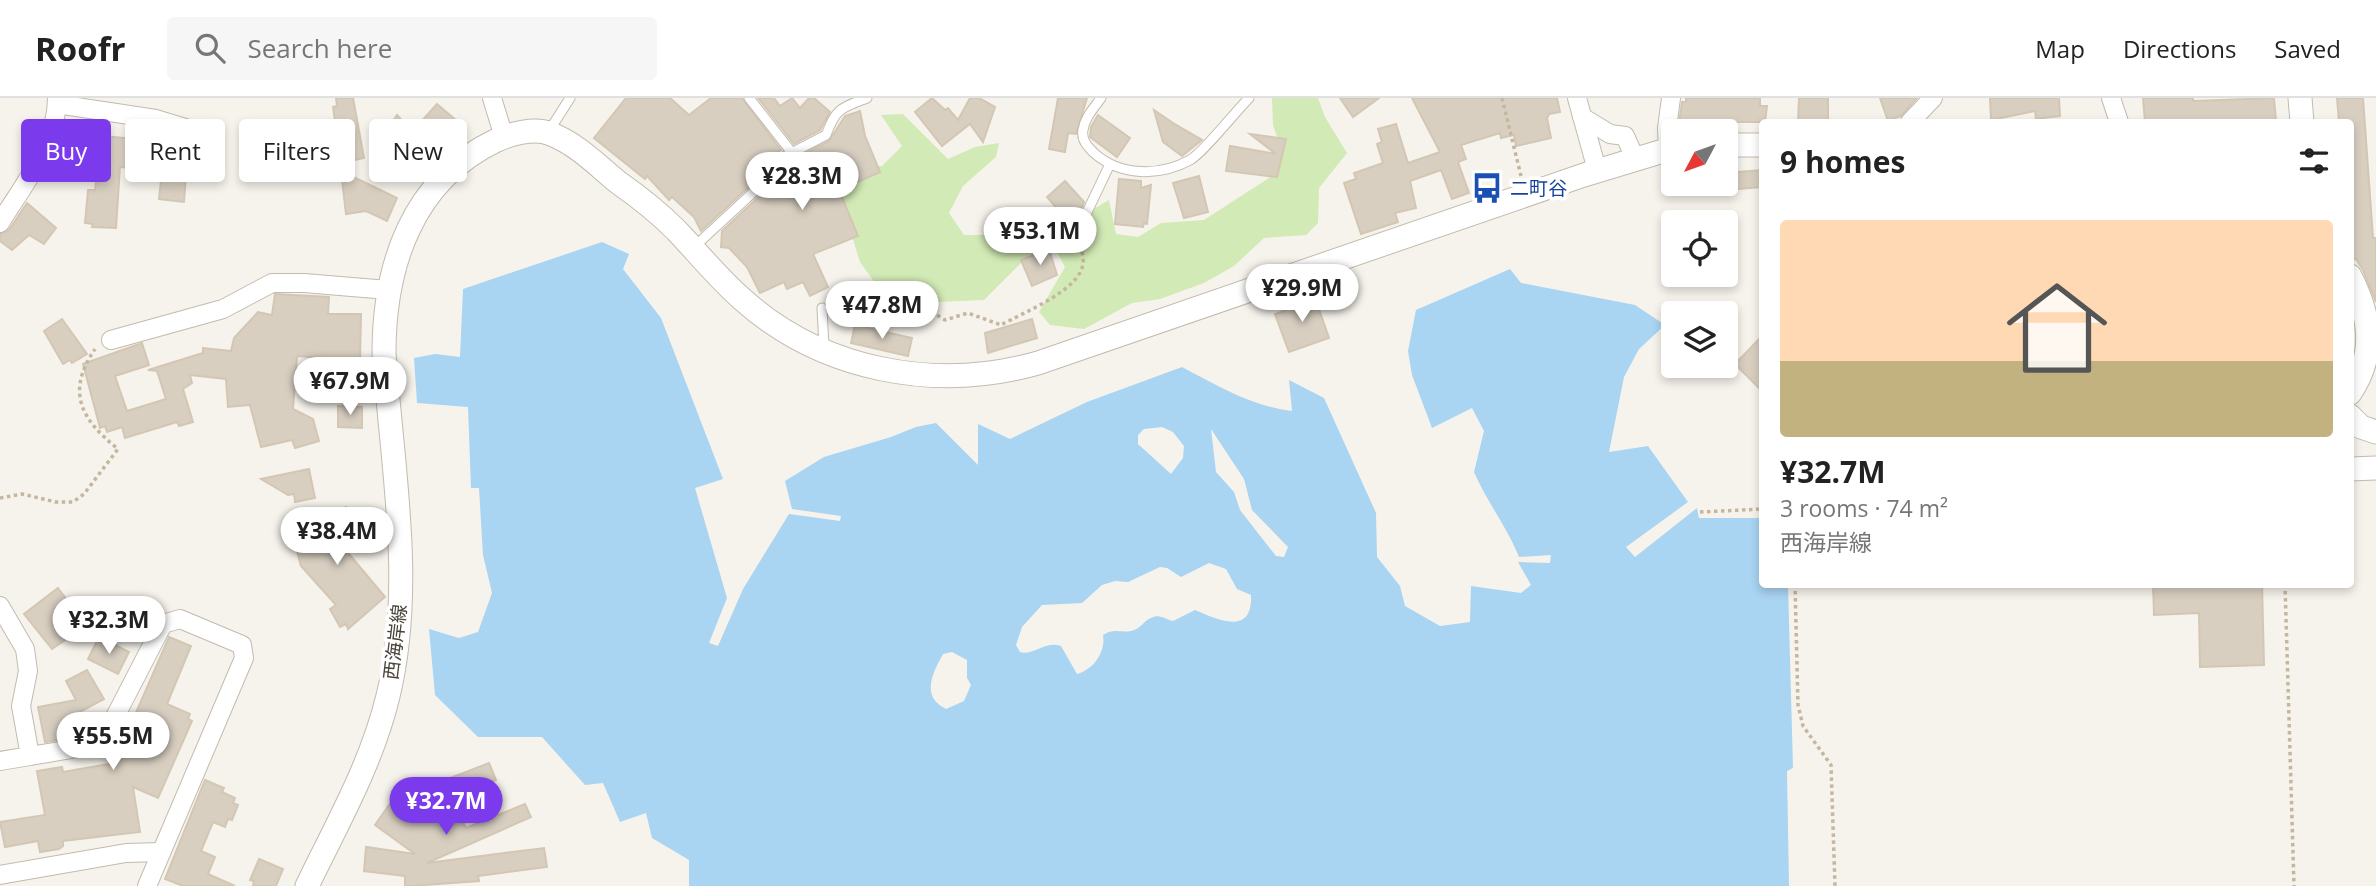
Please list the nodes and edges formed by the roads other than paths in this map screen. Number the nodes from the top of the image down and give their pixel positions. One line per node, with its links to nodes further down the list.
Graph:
1 (492, 98): 20 (street)
2 (570, 98): 19 (lane)
3 (749, 98): 24 (lane)
4 (867, 98): 24 (lane)
5 (1101, 98): 26 (lane)
6 (1249, 98): 26 (lane)
7 (1577, 98): 13 (street)
8 (1671, 98): 15 (street)
9 (1933, 98): 16 (street)
10 (2111, 98): 17 (street)
11 (2300, 98): 18 (street)
12 (57, 101): 14 (street); 28 (street)
13 (1582, 117): 25 (street); 27 (street)
14 (156, 119)
15 (1668, 119)
16 (1912, 119)
17 (2118, 119)
18 (2302, 119)
19 (548, 132): 20 (street); 30 (street)
20 (504, 136): 32 (street, 西海岸線)
21 (1738, 145): 22 (street)
22 (1759, 145)
23 (1661, 151): 25 (street)
24 (793, 154): 30 (lane)
25 (1634, 158): 27 (street)
26 (1109, 166): 29 (lane)
27 (1597, 170): 35 (street)
28 (0, 223)
29 (1079, 229)
30 (693, 248): 35 (street)
31 (2354, 285): 36 (street)
32 (388, 290): 34 (street); 47 (street, 西海岸線)
33 (821, 307): 35 (lane)
34 (111, 340)
35 (824, 351)
36 (2354, 385)
37 (2354, 420): 38 (street)
38 (2376, 432)
39 (2376, 468): 40 (street)
40 (2354, 469)
41 (0, 606): 42 (street)
42 (30, 756): 43 (street); 44 (street)
43 (0, 761)
44 (161, 852): 45 (street); 46 (street)
45 (0, 875)
46 (147, 886)
47 (306, 886)

